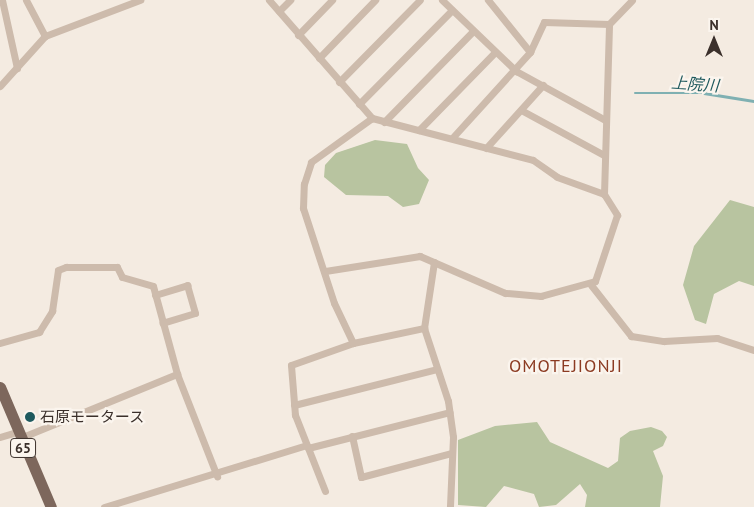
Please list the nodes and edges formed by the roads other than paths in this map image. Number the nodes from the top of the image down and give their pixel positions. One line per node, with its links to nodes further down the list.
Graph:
1 (2, 0): 21 (street)
2 (26, 0): 17 (street)
3 (140, 0): 17 (street)
4 (269, 0): 13 (street)
5 (290, 0): 13 (street)
6 (332, 0): 16 (street)
7 (375, 0): 20 (street)
8 (420, 0): 23 (street)
9 (442, 0): 12 (street)
10 (488, 0): 19 (street)
11 (632, 0): 14 (street)
12 (452, 10): 15 (street); 26 (street)
13 (279, 11): 16 (street)
14 (609, 24): 19 (street); 29 (street)
15 (473, 31): 18 (street); 30 (street)
16 (298, 35): 20 (street)
17 (45, 36): 21 (street)
18 (495, 52): 22 (street); 31 (street)
19 (530, 52): 22 (street)
20 (318, 58): 23 (street)
21 (17, 68): 25 (street)
22 (516, 71): 24 (street); 32 (street)
23 (339, 82): 26 (street)
24 (543, 85): 27 (street); 29 (street)
25 (0, 86)
26 (359, 104): 28 (street)
27 (520, 110): 33 (street); 34 (street)
28 (372, 118): 30 (street); 37 (street)
29 (605, 120): 34 (street)
30 (384, 122): 31 (street)
31 (418, 130): 32 (street)
32 (453, 137): 33 (street)
33 (486, 148): 35 (street)
34 (604, 154): 35 (street)
35 (604, 194): 38 (street)
36 (434, 262): 37 (street); 38 (street); 41 (street)
37 (326, 271): 43 (street)
38 (591, 286): 44 (street)
39 (155, 295): 40 (street); 40 (street); 42 (street)
40 (163, 323): 46 (street)
41 (424, 328): 43 (street); 45 (street)
42 (0, 343)
43 (353, 343): 48 (street)
44 (754, 350)
45 (437, 369): 48 (street); 49 (street)
46 (177, 374): 50 (street); 55 (street)
47 (0, 387): 50 (main road, 65)
48 (294, 405): 53 (street)
49 (450, 412): 51 (street); 54 (street)
50 (18, 435): 52 (street); 57 (main road, 65)
51 (352, 436): 53 (street); 54 (street)
52 (0, 437)
53 (308, 446): 55 (street); 56 (street)
54 (452, 453): 59 (street)
55 (216, 476): 58 (street)
56 (326, 491)
57 (51, 507)
58 (104, 507)
59 (450, 507)

